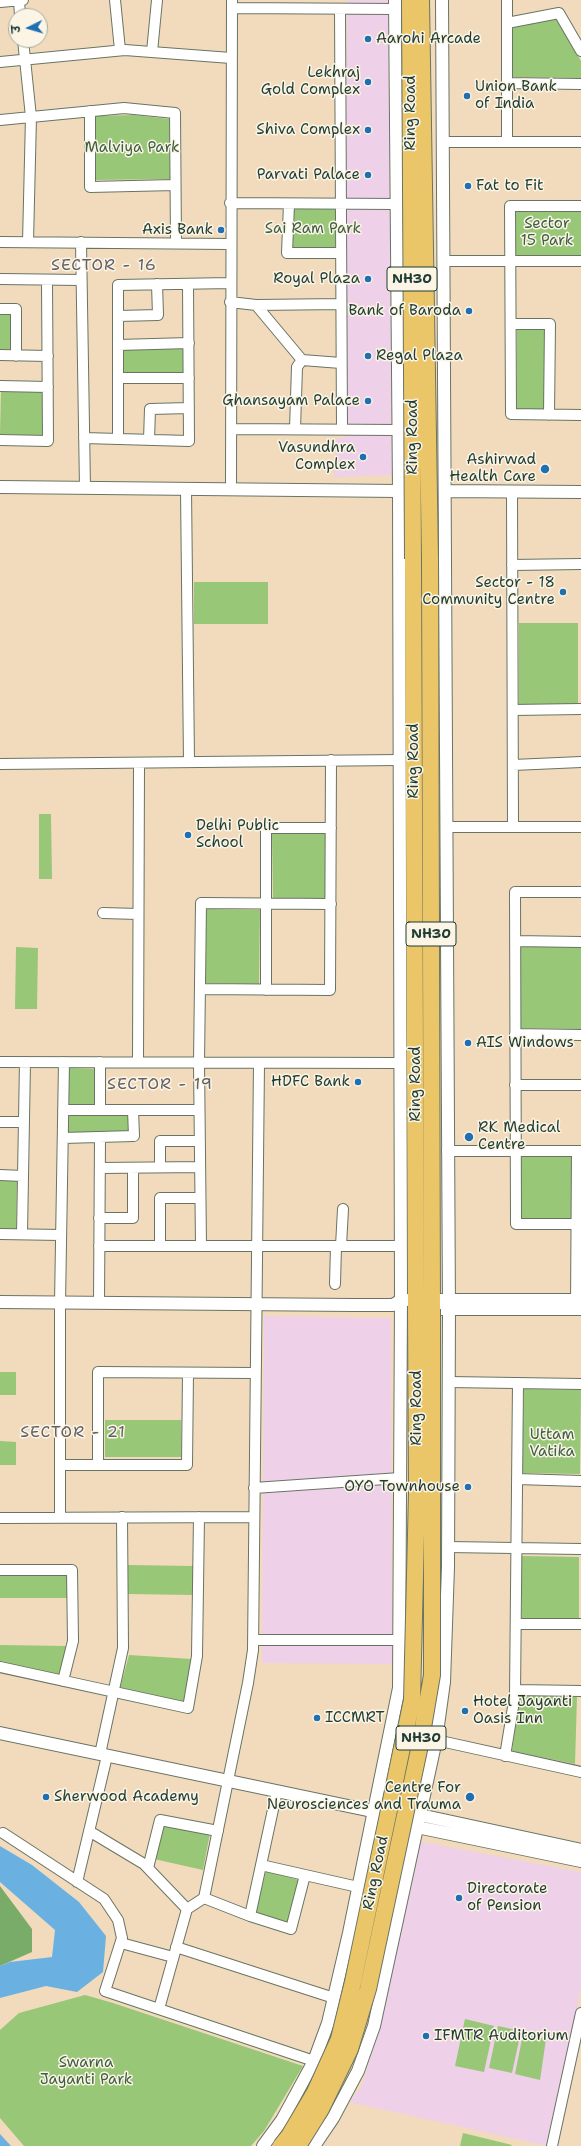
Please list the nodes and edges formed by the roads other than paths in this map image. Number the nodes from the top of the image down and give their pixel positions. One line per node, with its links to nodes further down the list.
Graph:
1 (19, 0): 2 (street); 8 (street)
2 (23, 0)
3 (115, 0): 15 (street)
4 (157, 0): 17 (street)
5 (410, 0): 159 (highway, Ring Road / NH30, bridge)
6 (422, 0): 159 (highway, Ring Road / NH30, bridge)
7 (507, 0): 13 (street)
8 (0, 2)
9 (232, 4): 12 (street); 18 (street)
10 (395, 5): 11 (street); 12 (street); 33 (street)
11 (442, 5): 26 (street, Ring Road)
12 (340, 9): 32 (street)
13 (507, 23): 16 (street); 21 (street)
14 (24, 48): 19 (street)
15 (120, 50): 17 (street); 19 (street)
16 (581, 51)
17 (152, 52): 18 (street)
18 (231, 58): 30 (street)
19 (25, 59): 20 (street); 24 (street)
20 (0, 62)
21 (507, 83): 22 (street); 27 (street)
22 (581, 84)
23 (90, 111): 24 (street); 29 (street); 29 (street)
24 (31, 116): 25 (street); 36 (street)
25 (0, 120)
26 (443, 142): 27 (street); 41 (street, Ring Road)
27 (507, 142): 28 (street)
28 (581, 142)
29 (175, 185): 38 (street)
30 (230, 203): 31 (street); 39 (street)
31 (289, 204): 32 (street); 40 (street)
32 (341, 204): 33 (street); 40 (street)
33 (396, 204): 73 (street)
34 (581, 206): 42 (street)
35 (0, 242): 36 (street)
36 (28, 242): 37 (street)
37 (81, 242): 38 (street); 46 (street)
38 (176, 243): 39 (street)
39 (230, 244): 47 (street)
40 (340, 253): 51 (street)
41 (444, 260): 42 (street); 83 (street, Ring Road)
42 (511, 260): 43 (street); 55 (street)
43 (581, 261)
44 (0, 279): 45 (street)
45 (47, 280): 46 (street); 60 (street)
46 (81, 280): 74 (street)
47 (230, 283): 49 (street); 50 (street)
48 (157, 284): 49 (street); 54 (street); 54 (street)
49 (188, 284): 56 (street)
50 (230, 302): 52 (street); 70 (street)
51 (341, 304): 52 (street); 62 (street)
52 (256, 305): 61 (street)
53 (0, 309): 59 (street)
54 (118, 316): 57 (street)
55 (511, 324): 68 (street); 68 (street)
56 (189, 343): 57 (street); 64 (street)
57 (118, 345): 63 (street)
58 (0, 355): 59 (street)
59 (16, 356): 60 (street)
60 (48, 356): 66 (street)
61 (302, 360): 62 (street); 71 (street)
62 (341, 363): 72 (street)
63 (118, 378): 64 (street); 75 (street)
64 (189, 378): 67 (street)
65 (0, 386): 66 (street)
66 (48, 387): 76 (street)
67 (189, 408): 77 (street); 77 (street)
68 (549, 415): 69 (street)
69 (581, 415)
70 (231, 428): 71 (street); 81 (street)
71 (295, 429): 72 (street)
72 (342, 429): 73 (street)
73 (398, 430): 82 (street)
74 (84, 438): 75 (street); 79 (street)
75 (118, 439): 77 (street)
76 (0, 440)
77 (149, 440)
78 (0, 487): 79 (street)
79 (85, 488): 80 (street)
80 (186, 489): 81 (street); 92 (street)
81 (231, 489): 82 (street)
82 (399, 491): 91 (street)
83 (445, 491): 84 (street); 97 (street, Ring Road)
84 (512, 492): 85 (street); 87 (street)
85 (581, 492)
86 (581, 564): 87 (street)
87 (512, 565): 89 (street)
88 (581, 709): 89 (street)
89 (513, 710): 96 (street)
90 (331, 760): 91 (street); 92 (street); 100 (street)
91 (399, 760): 119 (street)
92 (189, 762): 94 (street)
93 (581, 762): 96 (street)
94 (140, 763): 95 (street); 105 (street)
95 (0, 764)
96 (513, 764): 98 (street)
97 (446, 827): 98 (street); 131 (street, Ring Road)
98 (513, 827): 99 (street)
99 (581, 827)
100 (331, 828): 102 (street); 103 (street)
101 (581, 892): 106 (street)
102 (266, 903): 103 (street); 108 (street); 109 (street)
103 (331, 904): 109 (street)
104 (103, 914): 105 (street)
105 (138, 914): 116 (street)
106 (515, 941): 107 (street); 110 (street)
107 (581, 942)
108 (200, 989): 109 (street); 117 (street)
109 (266, 990)
110 (515, 1034): 111 (street); 120 (street)
111 (581, 1035)
112 (0, 1062): 113 (street)
113 (25, 1062): 114 (street); 127 (street)
114 (64, 1062): 115 (street); 122 (street)
115 (100, 1062): 116 (street); 123 (street)
116 (138, 1062): 117 (street)
117 (199, 1062): 118 (street); 125 (street)
118 (259, 1063): 119 (street); 150 (street)
119 (400, 1063): 152 (street)
120 (515, 1085): 121 (street); 132 (street)
121 (581, 1085)
122 (63, 1110): 123 (street); 129 (street)
123 (100, 1110): 124 (street)
124 (133, 1110): 125 (street); 128 (street)
125 (199, 1110): 130 (street)
126 (0, 1122): 127 (street)
127 (24, 1122): 139 (street)
128 (100, 1137): 129 (street); 136 (street)
129 (62, 1138): 146 (street)
130 (200, 1141): 134 (street); 135 (street)
131 (447, 1151): 132 (street); 158 (street, Ring Road)
132 (515, 1151): 133 (street); 143 (street)
133 (579, 1151): 143 (street)
134 (160, 1167): 135 (street); 137 (street)
135 (200, 1167): 140 (street)
136 (100, 1168): 137 (street); 142 (street)
137 (133, 1168): 142 (street)
138 (0, 1175): 139 (street)
139 (23, 1176): 145 (street)
140 (200, 1198): 148 (street); 149 (street)
141 (343, 1209): 151 (street)
142 (99, 1218): 147 (street)
143 (577, 1224): 160 (street)
144 (0, 1234): 145 (street)
145 (22, 1234): 146 (street)
146 (61, 1235): 155 (street)
147 (99, 1246): 148 (street); 156 (street)
148 (160, 1246): 149 (street)
149 (201, 1246): 150 (street)
150 (257, 1246): 151 (street); 157 (street)
151 (338, 1246): 152 (street); 153 (street)
152 (401, 1246): 159 (street)
153 (335, 1284)
154 (0, 1302): 155 (street)
155 (60, 1303): 156 (street); 166 (street)
156 (99, 1303): 157 (street)
157 (256, 1304): 159 (street); 162 (street)
158 (449, 1304): 159 (street); 160 (street); 163 (street, Ring Road)
159 (413, 1305): 168 (street); 221 (highway, Ring Road / NH30, bridge); 222 (highway, Ring Road / NH30, bridge)
160 (579, 1305)
161 (188, 1373): 162 (street); 167 (street); 167 (street)
162 (255, 1373): 171 (street)
163 (449, 1382): 164 (street); 177 (street, Ring Road)
164 (518, 1383): 165 (street); 169 (street)
165 (581, 1384)
166 (60, 1465): 167 (street); 176 (street)
167 (98, 1465)
168 (400, 1478): 171 (street); 184 (street)
169 (517, 1479): 170 (street); 178 (street)
170 (581, 1481)
171 (254, 1488): 174 (street)
172 (122, 1517): 173 (street); 176 (street); 189 (street)
173 (199, 1517): 174 (street); 189 (street)
174 (254, 1517): 183 (street)
175 (0, 1518): 176 (street)
176 (60, 1518)
177 (448, 1547): 178 (street); 191 (street, Ring Road)
178 (516, 1548): 179 (street); 181 (street)
179 (581, 1549)
180 (0, 1570): 186 (street)
181 (516, 1624): 182 (street); 187 (street)
182 (581, 1624)
183 (253, 1640): 184 (street); 195 (street)
184 (399, 1640): 197 (street)
185 (0, 1667): 186 (street)
186 (64, 1681): 189 (street)
187 (515, 1690): 188 (street); 193 (street)
188 (581, 1691)
189 (113, 1692): 192 (street)
190 (0, 1733): 192 (street)
191 (436, 1740): 193 (street); 199 (street, Ring Road)
192 (104, 1755): 195 (street); 201 (street)
193 (506, 1756): 194 (street)
194 (581, 1772)
195 (229, 1781): 196 (street); 202 (street)
196 (277, 1791): 197 (street); 206 (street)
197 (374, 1811): 198 (street); 210 (street)
198 (391, 1815): 199 (street); 200 (street)
199 (420, 1815): 200 (street, Ring Road); 204 (street)
200 (417, 1828): 205 (street); 223 (street, Ring Road)
201 (89, 1831): 207 (street); 209 (street)
202 (218, 1831): 207 (street); 211 (street)
203 (4, 1833): 209 (street)
204 (581, 1850)
205 (581, 1861)
206 (261, 1865): 208 (street); 213 (street)
207 (148, 1868): 212 (street)
208 (305, 1875): 210 (street); 213 (street)
209 (77, 1882): 214 (street)
210 (358, 1887): 216 (street)
211 (204, 1898): 212 (street); 213 (street)
212 (187, 1909): 215 (street)
213 (250, 1916)
214 (121, 1943): 215 (street); 217 (street)
215 (175, 1952): 216 (street); 217 (street)
216 (334, 1998): 219 (street)
217 (158, 2009): 219 (street)
218 (581, 2013): 224 (street)
219 (314, 2061): 220 (street)
220 (263, 2146)
221 (281, 2146)
222 (298, 2146)
223 (314, 2146)
224 (552, 2146)

